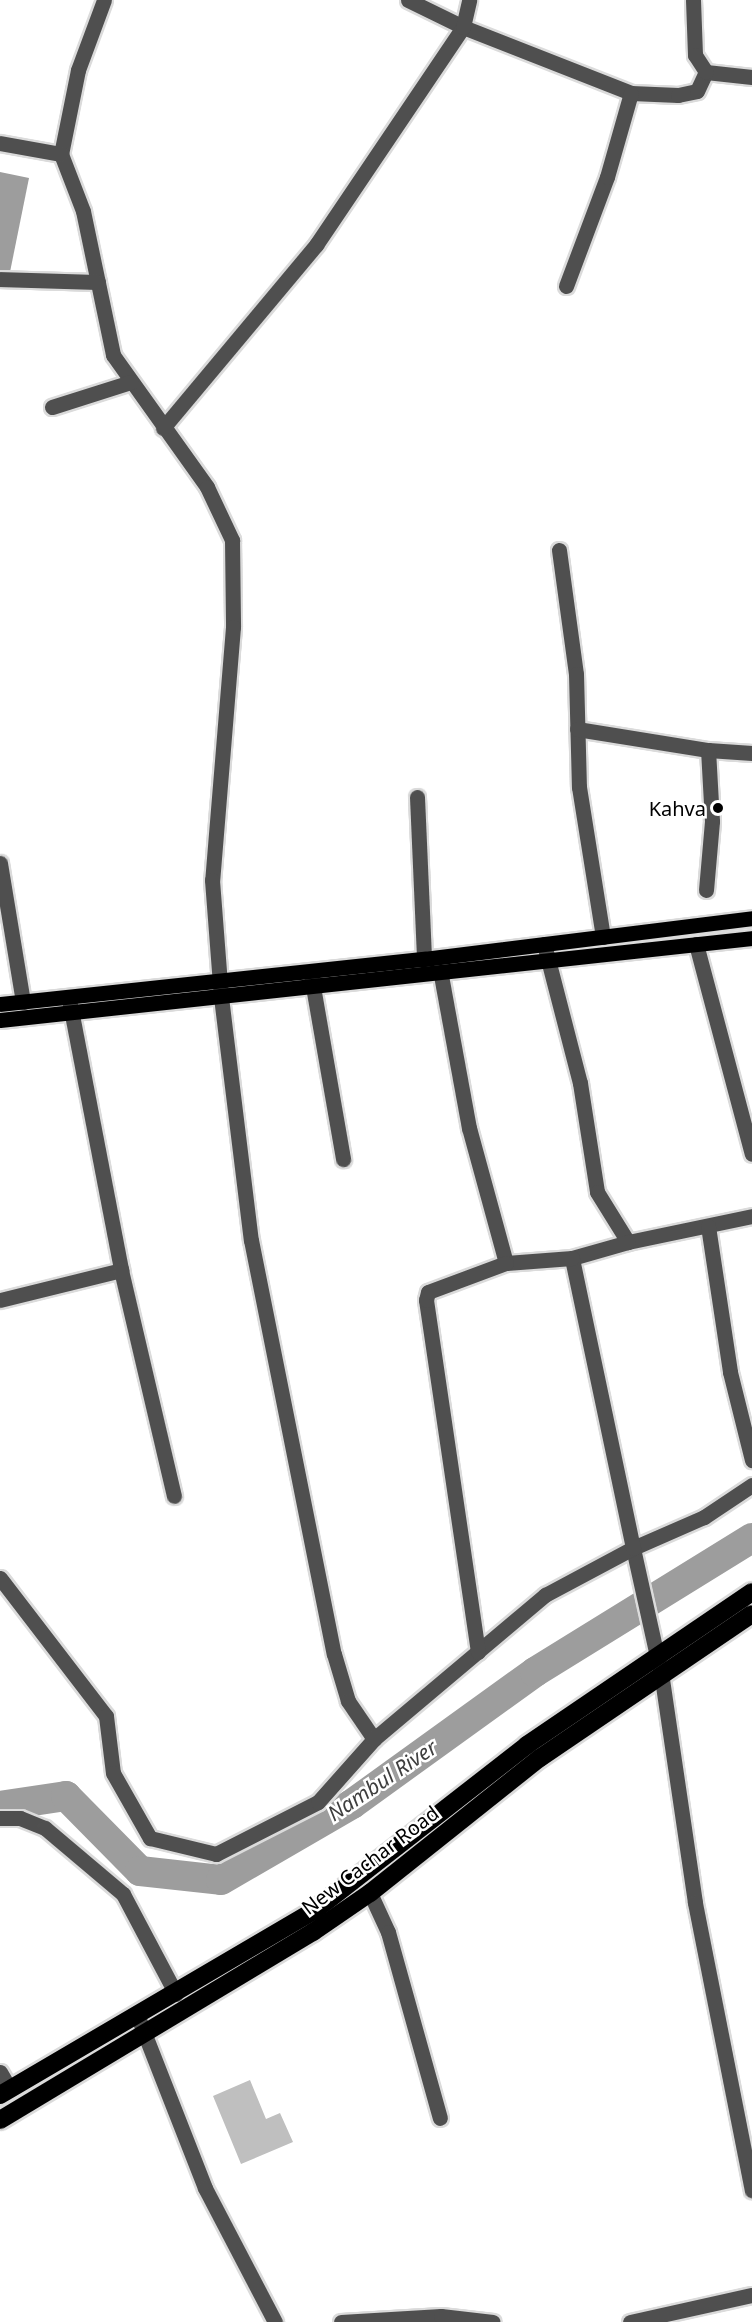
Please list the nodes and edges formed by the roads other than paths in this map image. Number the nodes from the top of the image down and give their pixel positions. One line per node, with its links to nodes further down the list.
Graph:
1 (104, 0): 10 (street)
2 (408, 0): 5 (street)
3 (469, 0): 5 (street)
4 (693, 0): 6 (street)
5 (463, 27): 8 (street); 16 (street)
6 (706, 72): 7 (street); 8 (street)
7 (752, 77)
8 (631, 93): 13 (street)
9 (0, 143): 10 (street)
10 (61, 154): 12 (street)
11 (0, 279): 12 (street)
12 (98, 282): 14 (street)
13 (566, 286)
14 (131, 382): 15 (street); 16 (street)
15 (52, 407)
16 (163, 428): 33 (street)
17 (559, 550): 18 (street)
18 (578, 729): 19 (street); 25 (street)
19 (708, 750): 20 (street); 23 (street)
20 (752, 753)
21 (417, 797): 29 (street)
22 (0, 863): 37 (street)
23 (706, 890)
24 (752, 918): 25 (main road)
25 (603, 937): 27 (main road)
26 (752, 938): 28 (main road)
27 (544, 944): 29 (main road); 30 (street)
28 (696, 944): 30 (main road); 41 (street)
29 (424, 959): 31 (main road)
30 (549, 960): 32 (main road); 45 (street)
31 (310, 969): 33 (main road); 34 (street)
32 (441, 975): 34 (main road); 47 (street)
33 (220, 980): 35 (main road); 36 (street)
34 (314, 989): 36 (main road); 42 (street)
35 (69, 996): 37 (main road); 39 (street)
36 (221, 997): 39 (main road); 60 (street)
37 (23, 1002): 38 (main road)
38 (0, 1004)
39 (72, 1014): 40 (main road); 48 (street)
40 (0, 1020)
41 (752, 1154)
42 (343, 1159)
43 (752, 1216): 44 (street)
44 (708, 1226): 45 (street); 50 (street)
45 (628, 1242): 46 (street)
46 (572, 1258): 47 (street); 53 (street)
47 (506, 1263): 57 (street)
48 (121, 1270): 49 (street); 52 (street)
49 (0, 1300)
50 (752, 1460)
51 (752, 1485): 53 (street)
52 (174, 1496)
53 (633, 1548): 57 (street); 58 (street)
54 (0, 1578): 60 (street)
55 (752, 1592): 58 (highway, New Cachar Road)
56 (752, 1614): 59 (highway, New Cachar Road)
57 (478, 1652): 60 (street)
58 (658, 1658): 59 (street); 63 (highway, New Cachar Road)
59 (662, 1679): 62 (highway, New Cachar Road); 70 (street)
60 (374, 1739)
61 (0, 1818): 63 (street)
62 (370, 1893): 65 (highway, New Cachar Road); 68 (street)
63 (176, 1994): 64 (highway, New Cachar Road)
64 (138, 2017): 65 (street); 67 (highway, New Cachar Road)
65 (145, 2036): 69 (highway, New Cachar Road); 72 (street)
66 (0, 2072): 67 (street)
67 (5, 2092)
68 (440, 2118)
69 (0, 2120)
70 (752, 2190)
71 (752, 2295): 75 (street)
72 (275, 2322)
73 (341, 2322): 74 (street)
74 (493, 2322)
75 (630, 2322)

